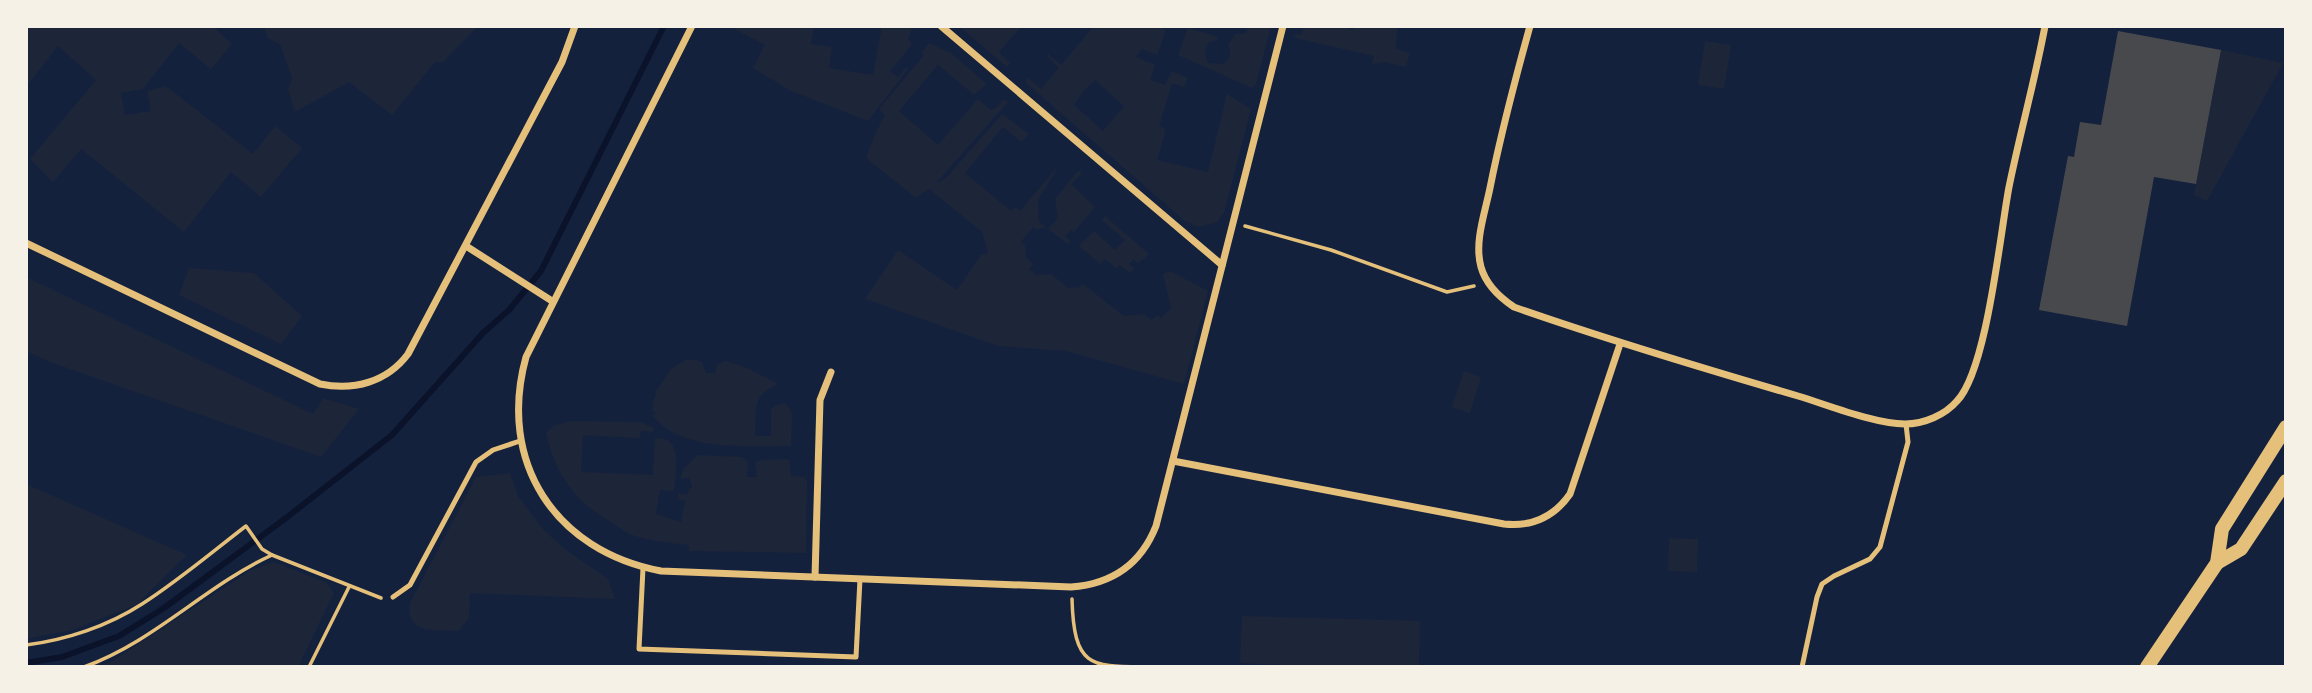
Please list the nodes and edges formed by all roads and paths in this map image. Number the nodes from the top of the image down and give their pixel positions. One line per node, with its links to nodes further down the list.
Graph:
1 (575, 26): 9 (street)
2 (692, 26): 12 (street)
3 (941, 26): 10 (street)
4 (1283, 26): 7 (street)
5 (1530, 26): 11 (street)
6 (2045, 26): 15 (street)
7 (1233, 223): 10 (street); 11 (path)
8 (26, 243): 9 (street)
9 (466, 246): 12 (street)
10 (1222, 265): 18 (street)
11 (1484, 278): 13 (street)
12 (552, 301): 17 (street)
13 (1620, 344): 15 (street); 18 (street)
14 (831, 372): 23 (street)
15 (1906, 424): 32 (lane)
16 (2283, 435): 21 (main road)
17 (520, 442): 22 (street); 26 (lane)
18 (1173, 461): 24 (street)
19 (2286, 481): 21 (main road)
20 (272, 555): 25 (path); 28 (path); 29 (path)
21 (2217, 563): 33 (main road)
22 (643, 568): 23 (street); 24 (lane)
23 (815, 577): 24 (street)
24 (859, 579)
25 (349, 587): 26 (path); 30 (path)
26 (393, 597)
27 (1072, 601): 31 (path)
28 (26, 645)
29 (84, 667)
30 (309, 667)
31 (1156, 667)
32 (1802, 667)
33 (2147, 667)

